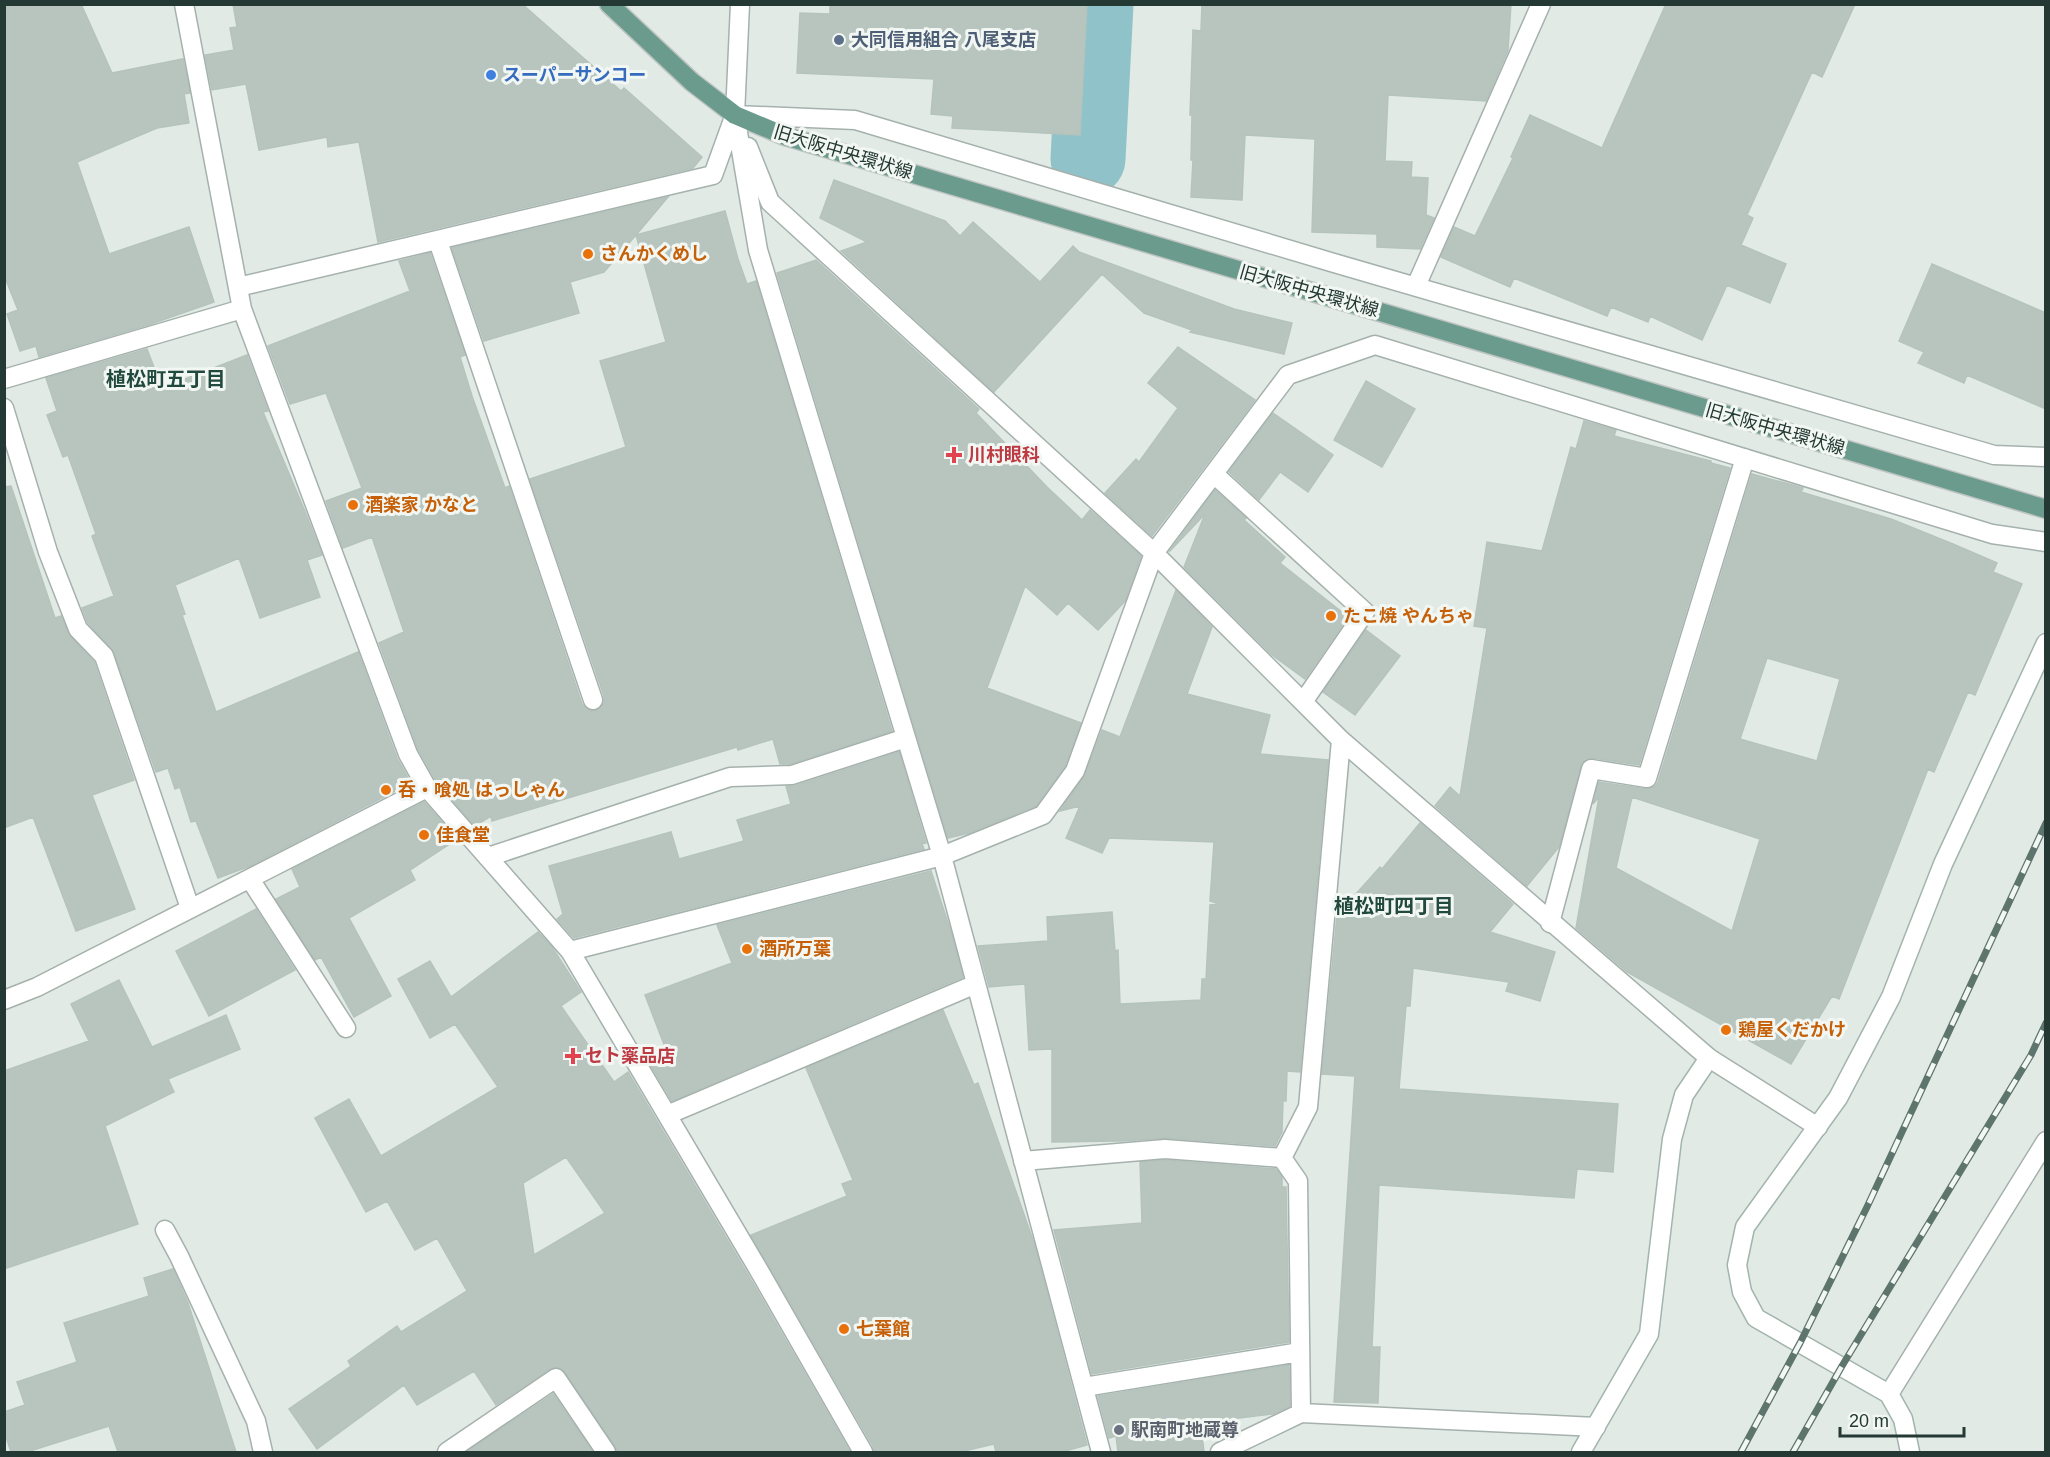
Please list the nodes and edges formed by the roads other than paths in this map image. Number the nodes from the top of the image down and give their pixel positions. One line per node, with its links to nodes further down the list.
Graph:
1 (184, 4): 8 (street)
2 (609, 4): 5 (main road, 旧大阪中央環状線)
3 (740, 4): 5 (street)
4 (1541, 4): 7 (street)
5 (735, 115): 6 (street); 7 (street); 15 (main road, 旧大阪中央環状線); 17 (street); 21 (street)
6 (438, 241): 8 (street); 19 (street)
7 (1416, 286): 12 (street)
8 (238, 288): 9 (street)
9 (242, 309): 10 (street); 23 (street)
10 (4, 379)
11 (4, 408): 27 (street)
12 (2046, 457)
13 (1745, 458): 14 (street); 16 (street); 28 (street)
14 (1214, 474): 17 (street); 20 (street)
15 (2046, 509)
16 (2046, 542)
17 (1154, 553): 20 (street); 24 (street)
18 (2046, 643): 35 (street)
19 (593, 700)
20 (1303, 702): 22 (street)
21 (906, 738): 24 (street); 25 (street)
22 (1341, 740): 28 (street); 37 (street)
23 (428, 788): 25 (street); 26 (street)
24 (942, 856): 29 (street); 30 (street)
25 (488, 857): 29 (street)
26 (250, 879): 27 (street); 32 (street)
27 (190, 908): 31 (street)
28 (1551, 923): 33 (street)
29 (570, 951): 34 (street)
30 (976, 984): 34 (street); 38 (street)
31 (4, 1000)
32 (346, 1028)
33 (1709, 1058): 35 (street); 44 (street)
34 (667, 1114): 48 (street)
35 (1818, 1127): 42 (street)
36 (2046, 1141): 42 (street)
37 (1282, 1158): 38 (street); 40 (street)
38 (1023, 1161): 41 (street)
39 (165, 1230): 45 (street)
40 (1300, 1352): 41 (street); 43 (street)
41 (1084, 1387): 49 (street)
42 (1889, 1394): 52 (street)
43 (1301, 1413): 44 (street); 50 (street)
44 (1596, 1427): 51 (street)
45 (263, 1452)
46 (447, 1452): 47 (street)
47 (606, 1452)
48 (863, 1452)
49 (1101, 1452)
50 (1220, 1452)
51 (1581, 1452)
52 (1910, 1452)

